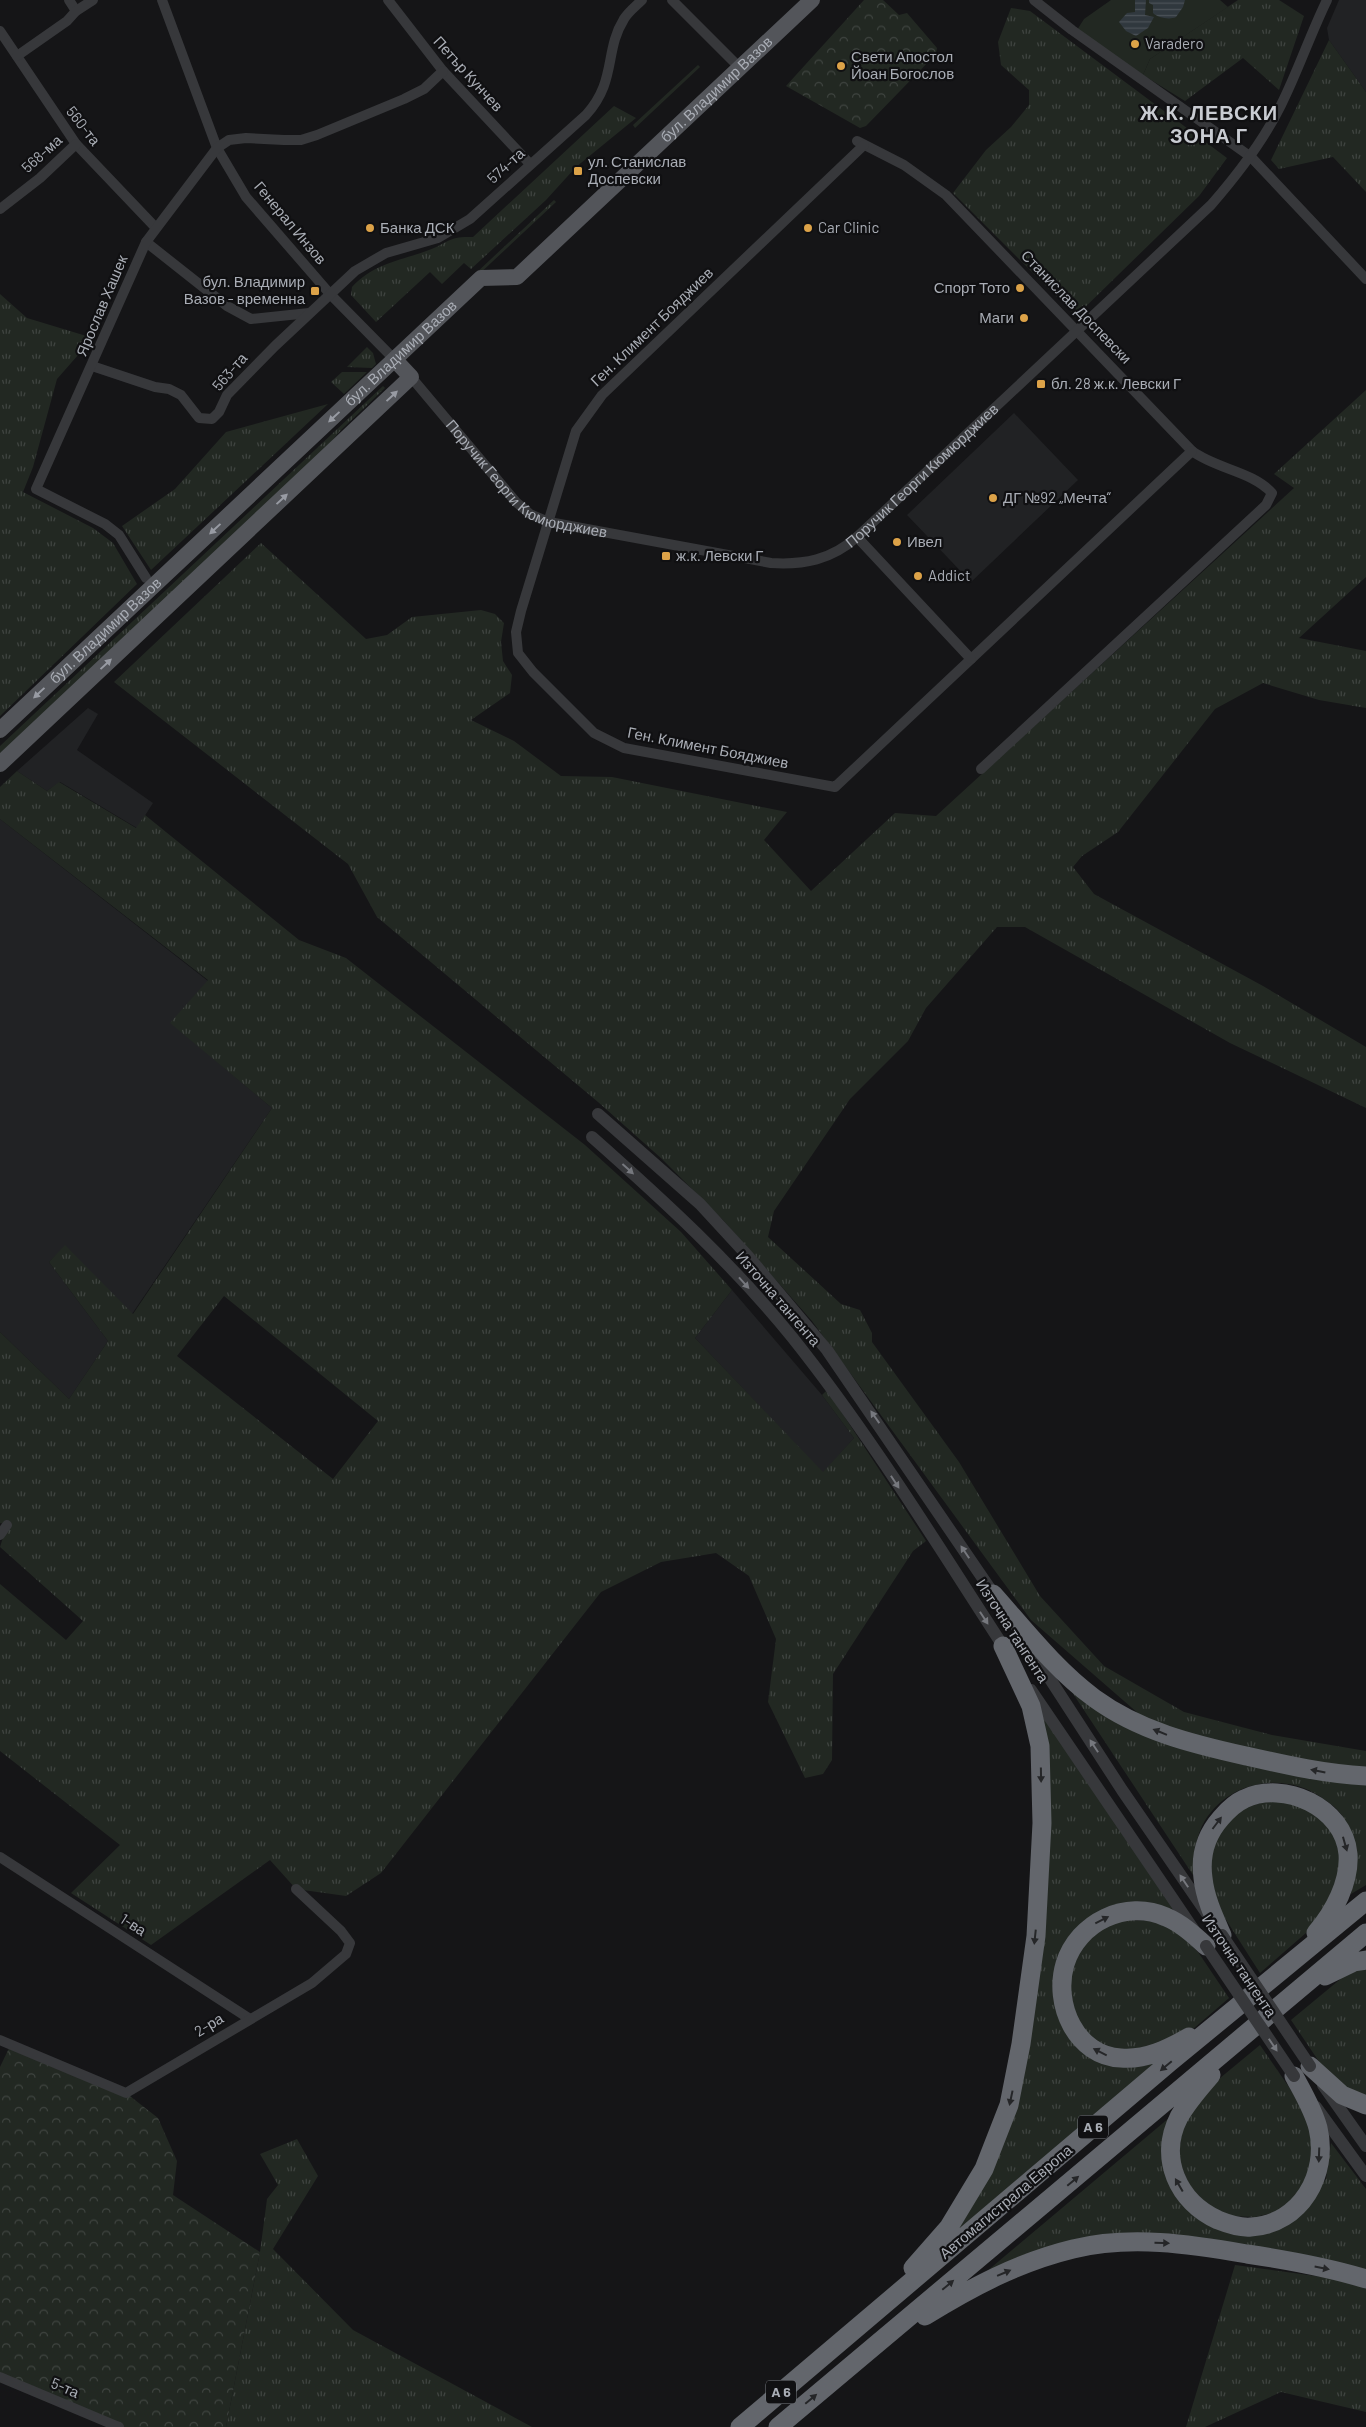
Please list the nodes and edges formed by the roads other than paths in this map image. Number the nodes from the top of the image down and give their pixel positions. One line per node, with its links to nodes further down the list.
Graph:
1 (70, 0): 10 (street)
2 (93, 0): 10 (street)
3 (162, 0): 17 (street, Генерал Инзов)
4 (388, 0): 14 (street, Петър Кунчев)
5 (642, 0): 19 (street, 574-та)
6 (672, 0): 13 (street)
7 (812, 0): 13 (main road, бул. Владимир Вазов)
8 (1034, 0): 18 (street)
9 (1326, 0): 18 (street, Поручик Георги Кюмюрджиев)
10 (76, 11): 12 (street)
11 (0, 31): 12 (street, 560-та)
12 (17, 56): 16 (street, 560-та)
13 (740, 68): 27 (main road, бул. Владимир Вазов)
14 (443, 71): 17 (street); 19 (street, Петър Кунчев)
15 (860, 143): 26 (street, Станислав Доспевски); 31 (street, Ген. Климент Бояджиев)
16 (76, 144): 20 (street, 568-ма); 21 (street, 560-та)
17 (217, 148): 21 (street, Ярослав Хашек); 24 (street, Генерал Инзов)
18 (1250, 157): 23 (street); 26 (street, Поручик Георги Кюмюрджиев)
19 (530, 164): 24 (street, 574-та)
20 (2, 207)
21 (156, 228): 22 (street, Ярослав Хашек)
22 (146, 242): 25 (street); 28 (street, Ярослав Хашек)
23 (1366, 279)
24 (330, 294): 25 (street, 563-та); 27 (street, Генерал Инзов)
25 (309, 313): 28 (street, 563-та)
26 (1078, 330): 30 (street, Станислав Доспевски); 32 (street, Поручик Георги Кюмюрджиев)
27 (395, 360): 29 (main road, Поручик Георги Кюмюрджиев); 35 (main road, бул. Владимир Вазов, one-way to 35)
28 (92, 366): 33 (street, Ярослав Хашек)
29 (411, 378): 31 (street, Поручик Георги Кюмюрджиев); 36 (main road, бул. Владимир Вазов, one-way to 29)
30 (1192, 451): 34 (street, Ген. Климент Бояджиев); 37 (street, Станислав Доспевски)
31 (549, 522): 32 (street, Поручик Георги Кюмюрджиев); 34 (street, Ген. Климент Бояджиев)
32 (857, 537): 34 (street)
33 (146, 578)
34 (971, 659)
35 (0, 730)
36 (0, 764)
37 (981, 769)
38 (598, 1114): 42 (street, Източна тангента, one-way to 38)
39 (592, 1137): 43 (street, Източна тангента, one-way to 43)
40 (7, 1525): 41 (street)
41 (0, 1535)
42 (993, 1594): 44 (highway, one-way to 42); 49 (street, Източна тангента, one-way to 42)
43 (1003, 1646): 50 (street, Източна тангента); 63 (highway, one-way to 63)
44 (1366, 1776)
45 (0, 1857): 55 (street, 1-ва)
46 (296, 1889): 55 (street, 2-ра)
47 (1366, 1902): 51 (highway, Автомагистрала Европа / A 6)
48 (1366, 1934): 53 (highway, Автомагистрала Европа / A 6)
49 (1222, 1936): 51 (highway, one-way to 51); 58 (street, Източна тангента, bridge)
50 (1206, 1946): 54 (highway, one-way to 50); 58 (street, Източна тангента, one-way to 58, bridge)
51 (1296, 1957): 54 (highway, Автомагистрала Европа / A 6)
52 (1366, 1960): 53 (highway)
53 (1299, 1988): 56 (highway, Автомагистрала Европа / A 6)
54 (1226, 2018): 63 (highway, Автомагистрала Европа / A 6, one-way to 63)
55 (250, 2019): 57 (street, 2-ра)
56 (1239, 2039): 58 (highway, one-way to 56); 64 (highway, Автомагистрала Европа / A 6, one-way to 56)
57 (0, 2040)
58 (1302, 2071): 59 (highway); 60 (street, Източна тангента); 61 (street, Източна тангента)
59 (1366, 2105)
60 (1366, 2146)
61 (1366, 2176)
62 (1366, 2279): 64 (highway, one-way to 62)
63 (824, 2357): 67 (highway, Автомагистрала Европа / A 6)
64 (843, 2372): 68 (highway, Автомагистрала Европа / A 6, one-way to 64)
65 (0, 2377): 66 (street, 5-та)
66 (119, 2427)
67 (740, 2427)
68 (778, 2427)

